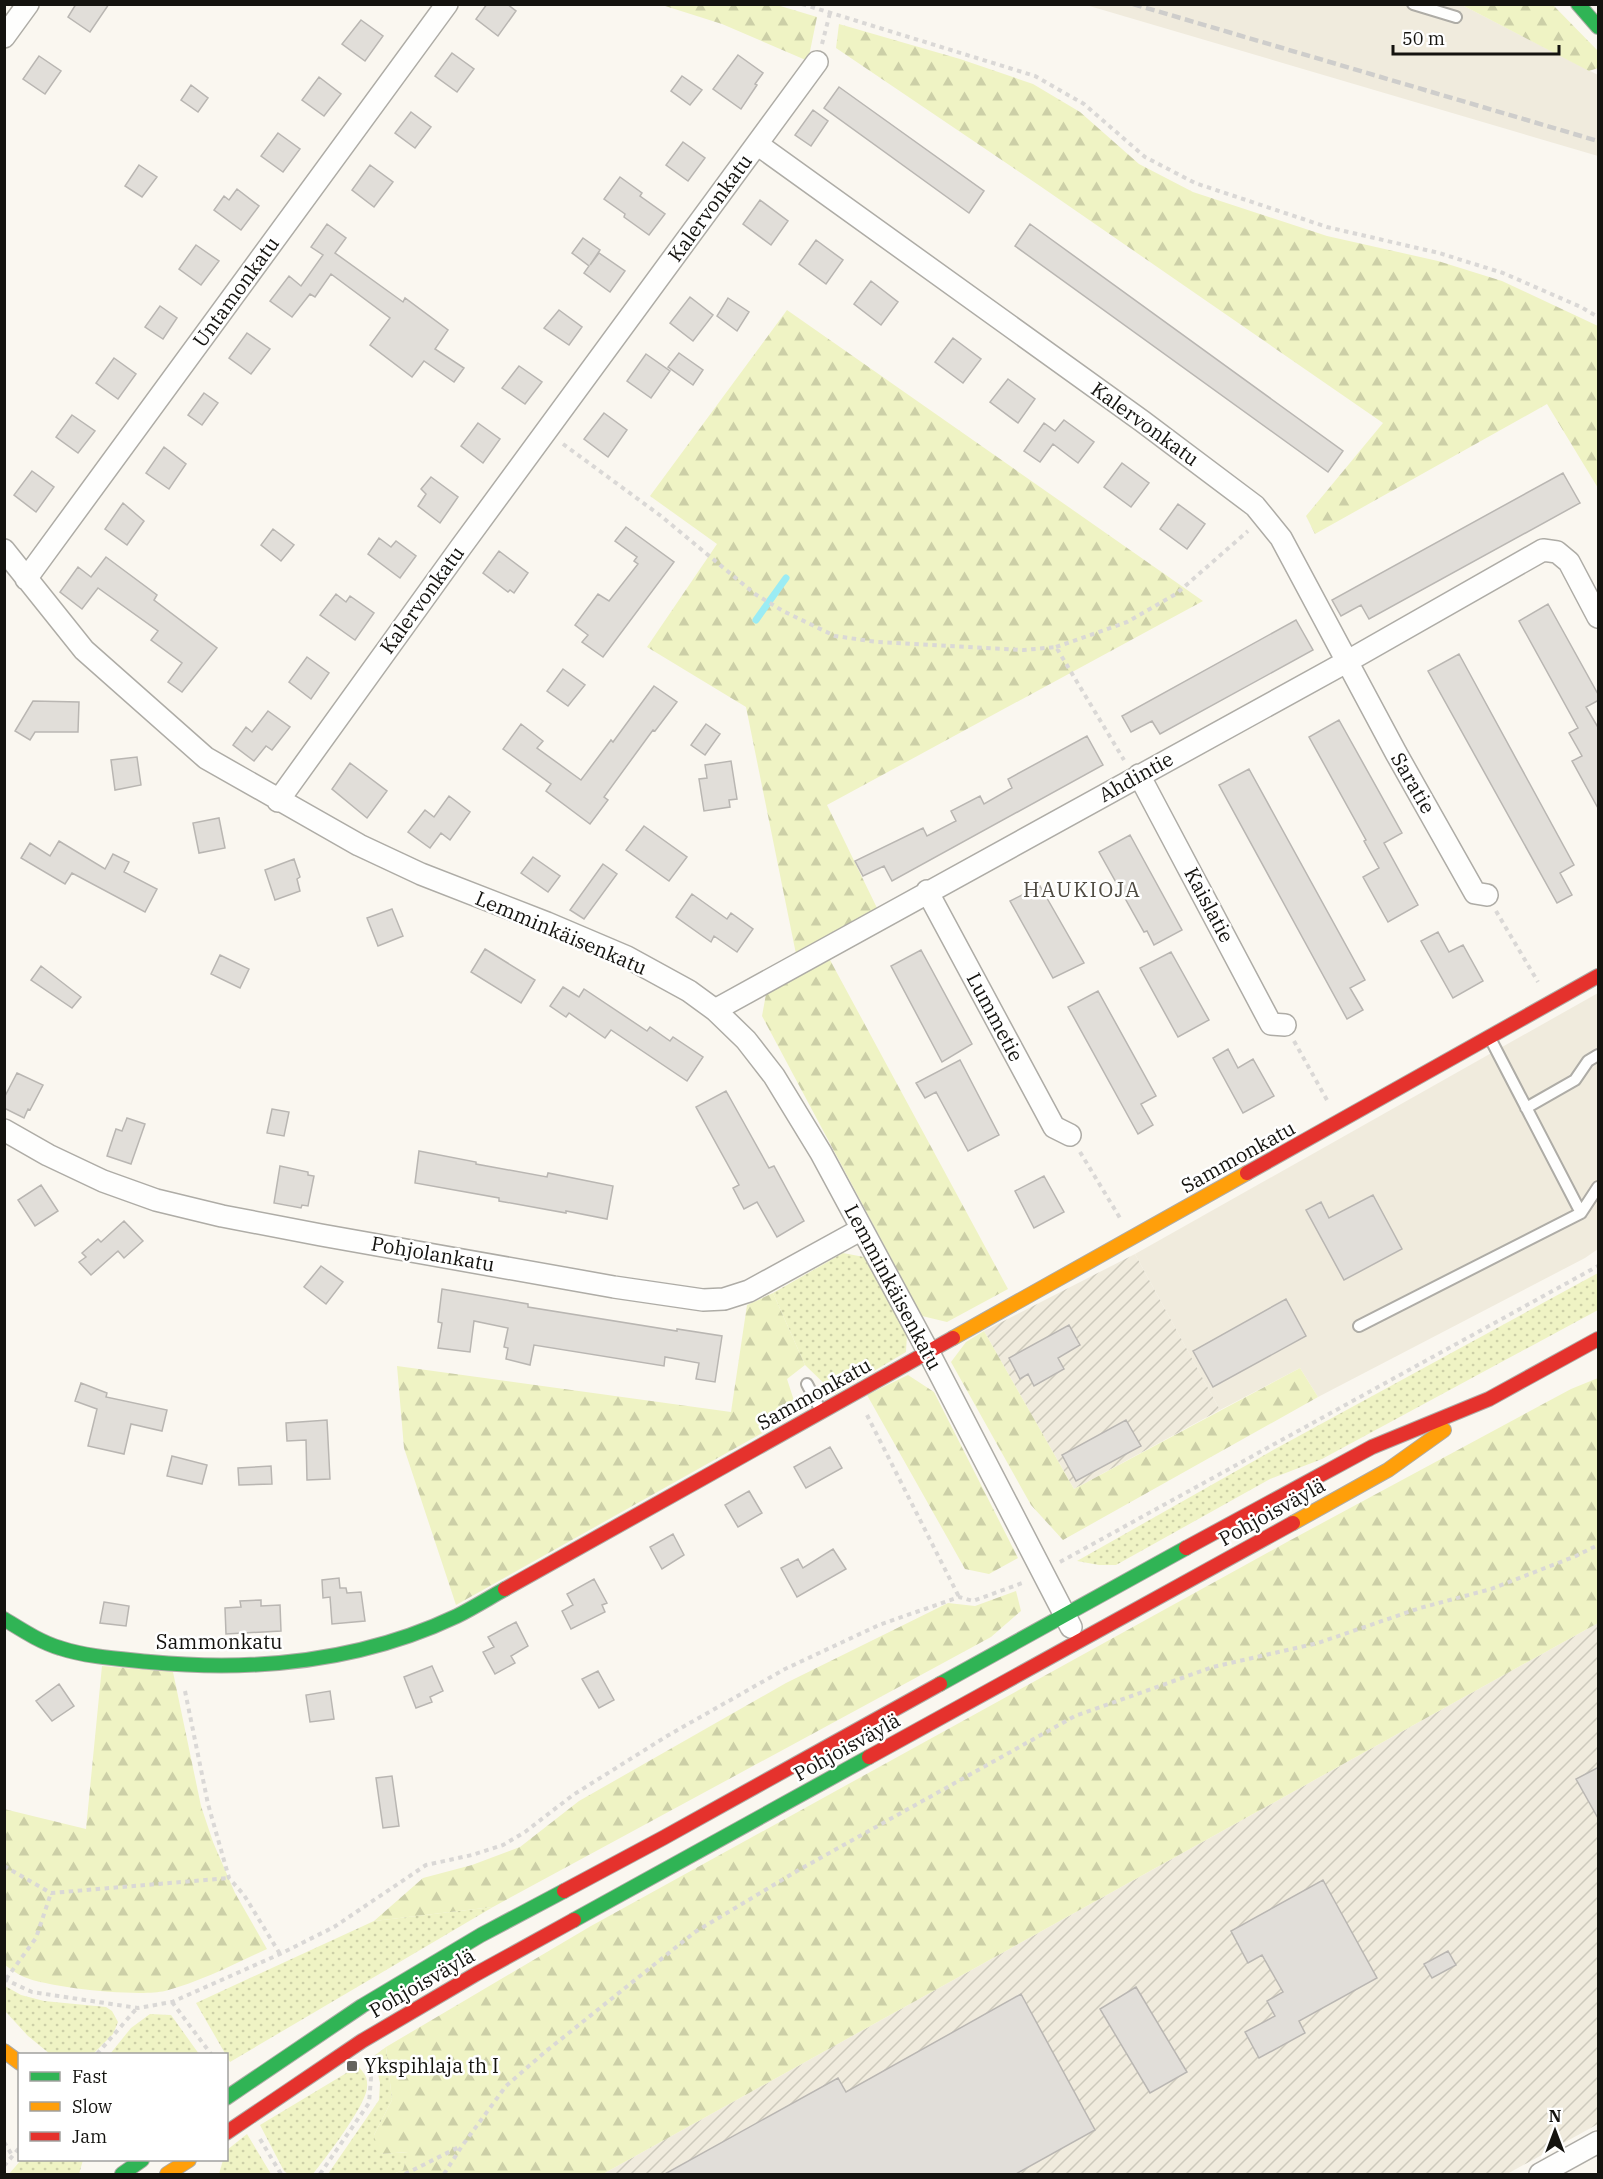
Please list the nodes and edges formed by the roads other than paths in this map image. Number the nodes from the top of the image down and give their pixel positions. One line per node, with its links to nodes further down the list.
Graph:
1 (28, 4): 7 (street)
2 (447, 4): 11 (street, Untamonkatu)
3 (1413, 4): 5 (lane)
4 (1578, 4): 6 (main road)
5 (1456, 17)
6 (1599, 27)
7 (4, 37)
8 (817, 63): 9 (street)
9 (757, 144): 13 (street, Kalervonkatu); 15 (street, Kalervonkatu)
10 (4, 550): 11 (street, Lemminkäisenkatu)
11 (26, 579): 15 (street, Lemminkäisenkatu)
12 (1599, 617): 13 (street, Ahdintie)
13 (1348, 661): 14 (street, Ahdintie); 17 (street, Saratie)
14 (1139, 775): 16 (street, Ahdintie); 20 (street, Kaislatie)
15 (278, 801): 19 (street, Lemminkäisenkatu)
16 (927, 891): 19 (street, Ahdintie); 25 (street, Lummetie)
17 (1487, 895)
18 (1599, 976): 21 (main road, Sammonkatu)
19 (714, 1010): 28 (street, Lemminkäisenkatu)
20 (1285, 1025)
21 (1489, 1038): 23 (lane); 31 (main road, Sammonkatu)
22 (1599, 1055): 23 (lane)
23 (1526, 1108): 27 (lane)
24 (4, 1130): 28 (street, Pohjolankatu)
25 (1070, 1135)
26 (1599, 1187): 27 (lane)
27 (1581, 1213): 29 (lane)
28 (862, 1229): 31 (street, Lemminkäisenkatu)
29 (1359, 1326)
30 (1599, 1339): 33 (main road, Pohjoisväylä)
31 (929, 1353): 34 (main road, Sammonkatu); 35 (street, Lemminkäisenkatu)
32 (807, 1384): 34 (lane)
33 (1489, 1399): 35 (main road, Pohjoisväylä); 37 (main road, Pohjoisväylä)
34 (822, 1412): 36 (main road, Sammonkatu)
35 (1065, 1614): 37 (street, Lemminkäisenkatu); 40 (main road, Pohjoisväylä)
36 (4, 1619)
37 (1078, 1641): 41 (main road, Pohjoisväylä)
38 (4, 2051): 39 (main road)
39 (18, 2062)
40 (228, 2097)
41 (228, 2132)
42 (1599, 2142): 48 (street)
43 (138, 2161): 45 (main road); 46 (main road)
44 (188, 2161): 47 (main road)
45 (122, 2175)
46 (151, 2175)
47 (167, 2175)
48 (1540, 2175)

